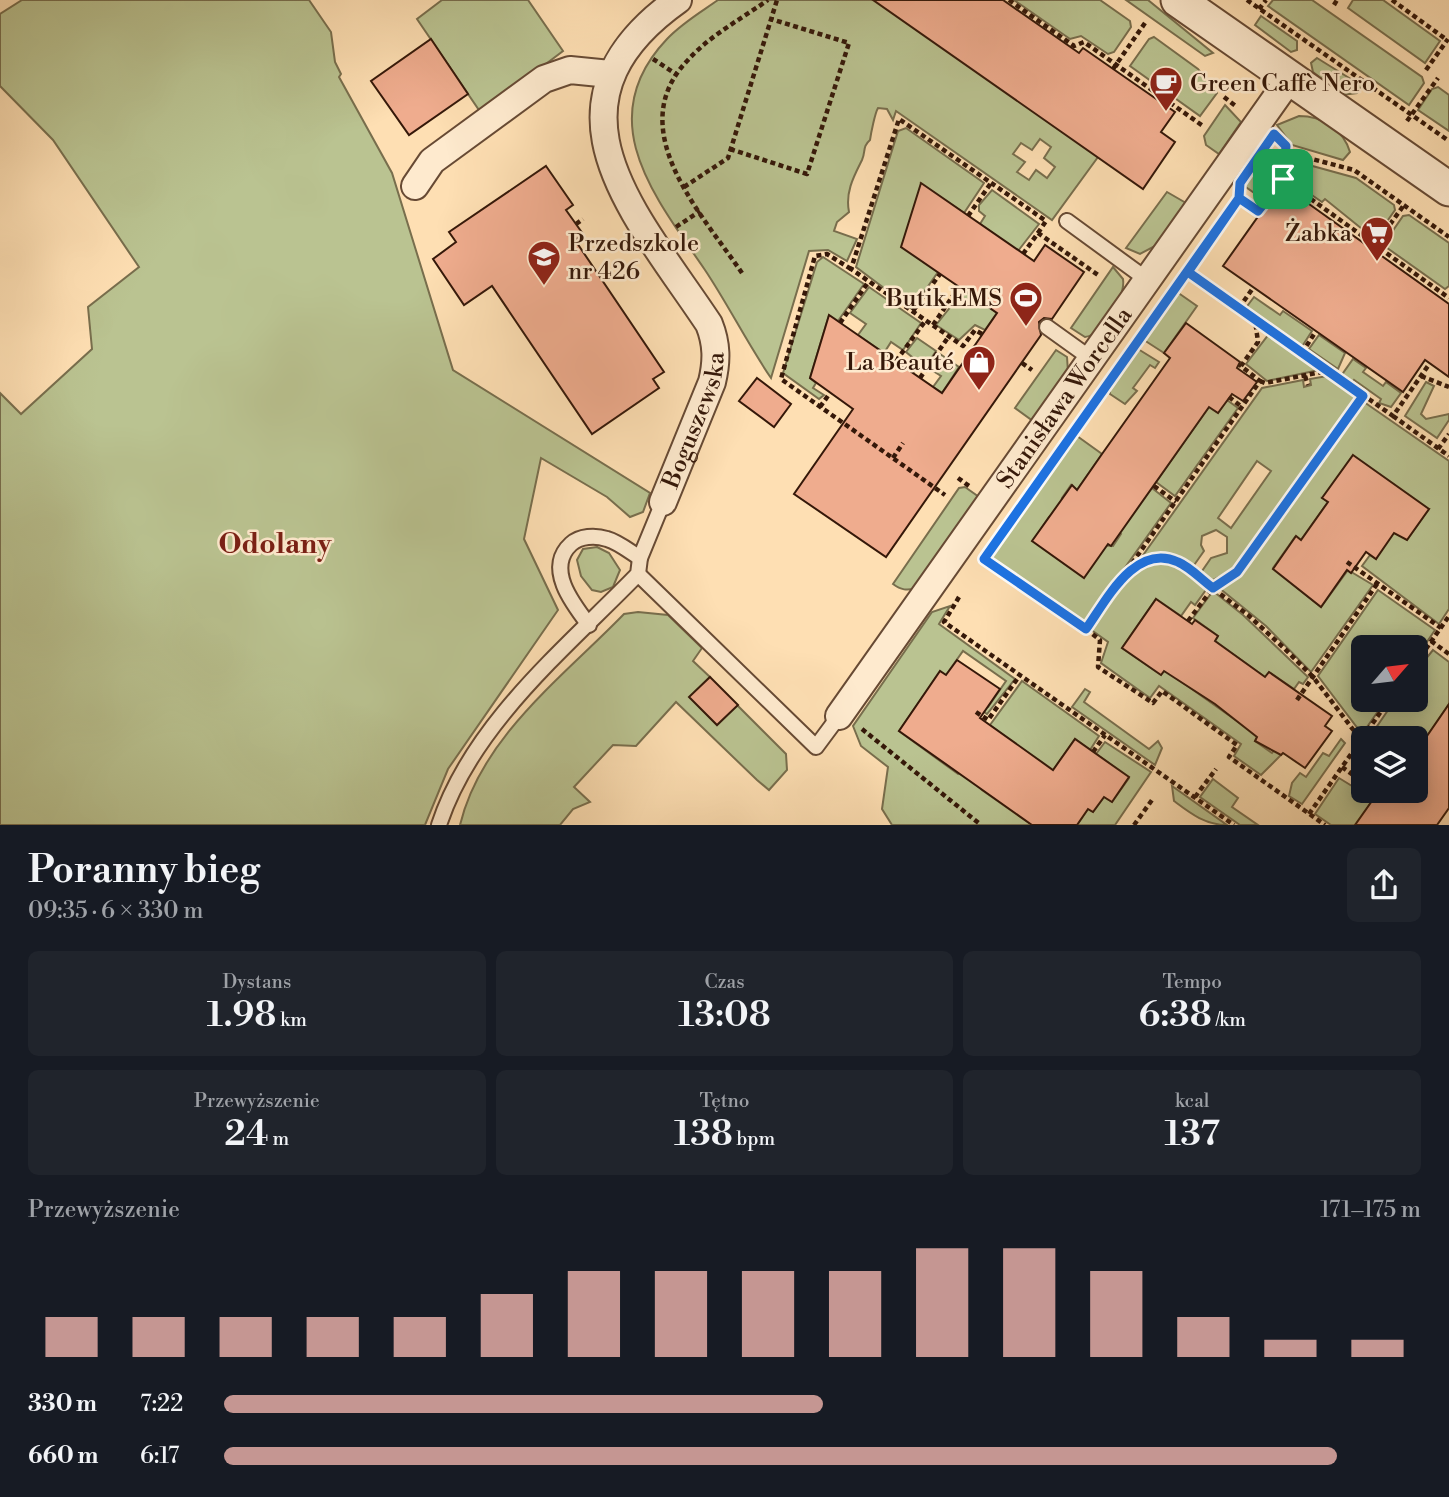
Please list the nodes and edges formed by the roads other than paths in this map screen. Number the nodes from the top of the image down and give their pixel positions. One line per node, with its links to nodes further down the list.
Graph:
1 (678, 0): 3 (street)
2 (1178, 0): 4 (street)
3 (610, 74): 5 (street); 11 (street, Boguszewska)
4 (1290, 78): 6 (street); 8 (street, Stanisława Worcella)
5 (415, 186)
6 (1449, 189)
7 (1067, 221): 8 (lane)
8 (1149, 281): 10 (street, Stanisława Worcella)
9 (1046, 327): 10 (lane)
10 (1093, 360): 15 (street, Stanisława Worcella)
11 (663, 502): 12 (lane)
12 (640, 558): 13 (lane); 14 (lane)
13 (638, 574): 14 (lane); 15 (lane)
14 (589, 625): 16 (lane)
15 (843, 711)
16 (439, 825)

